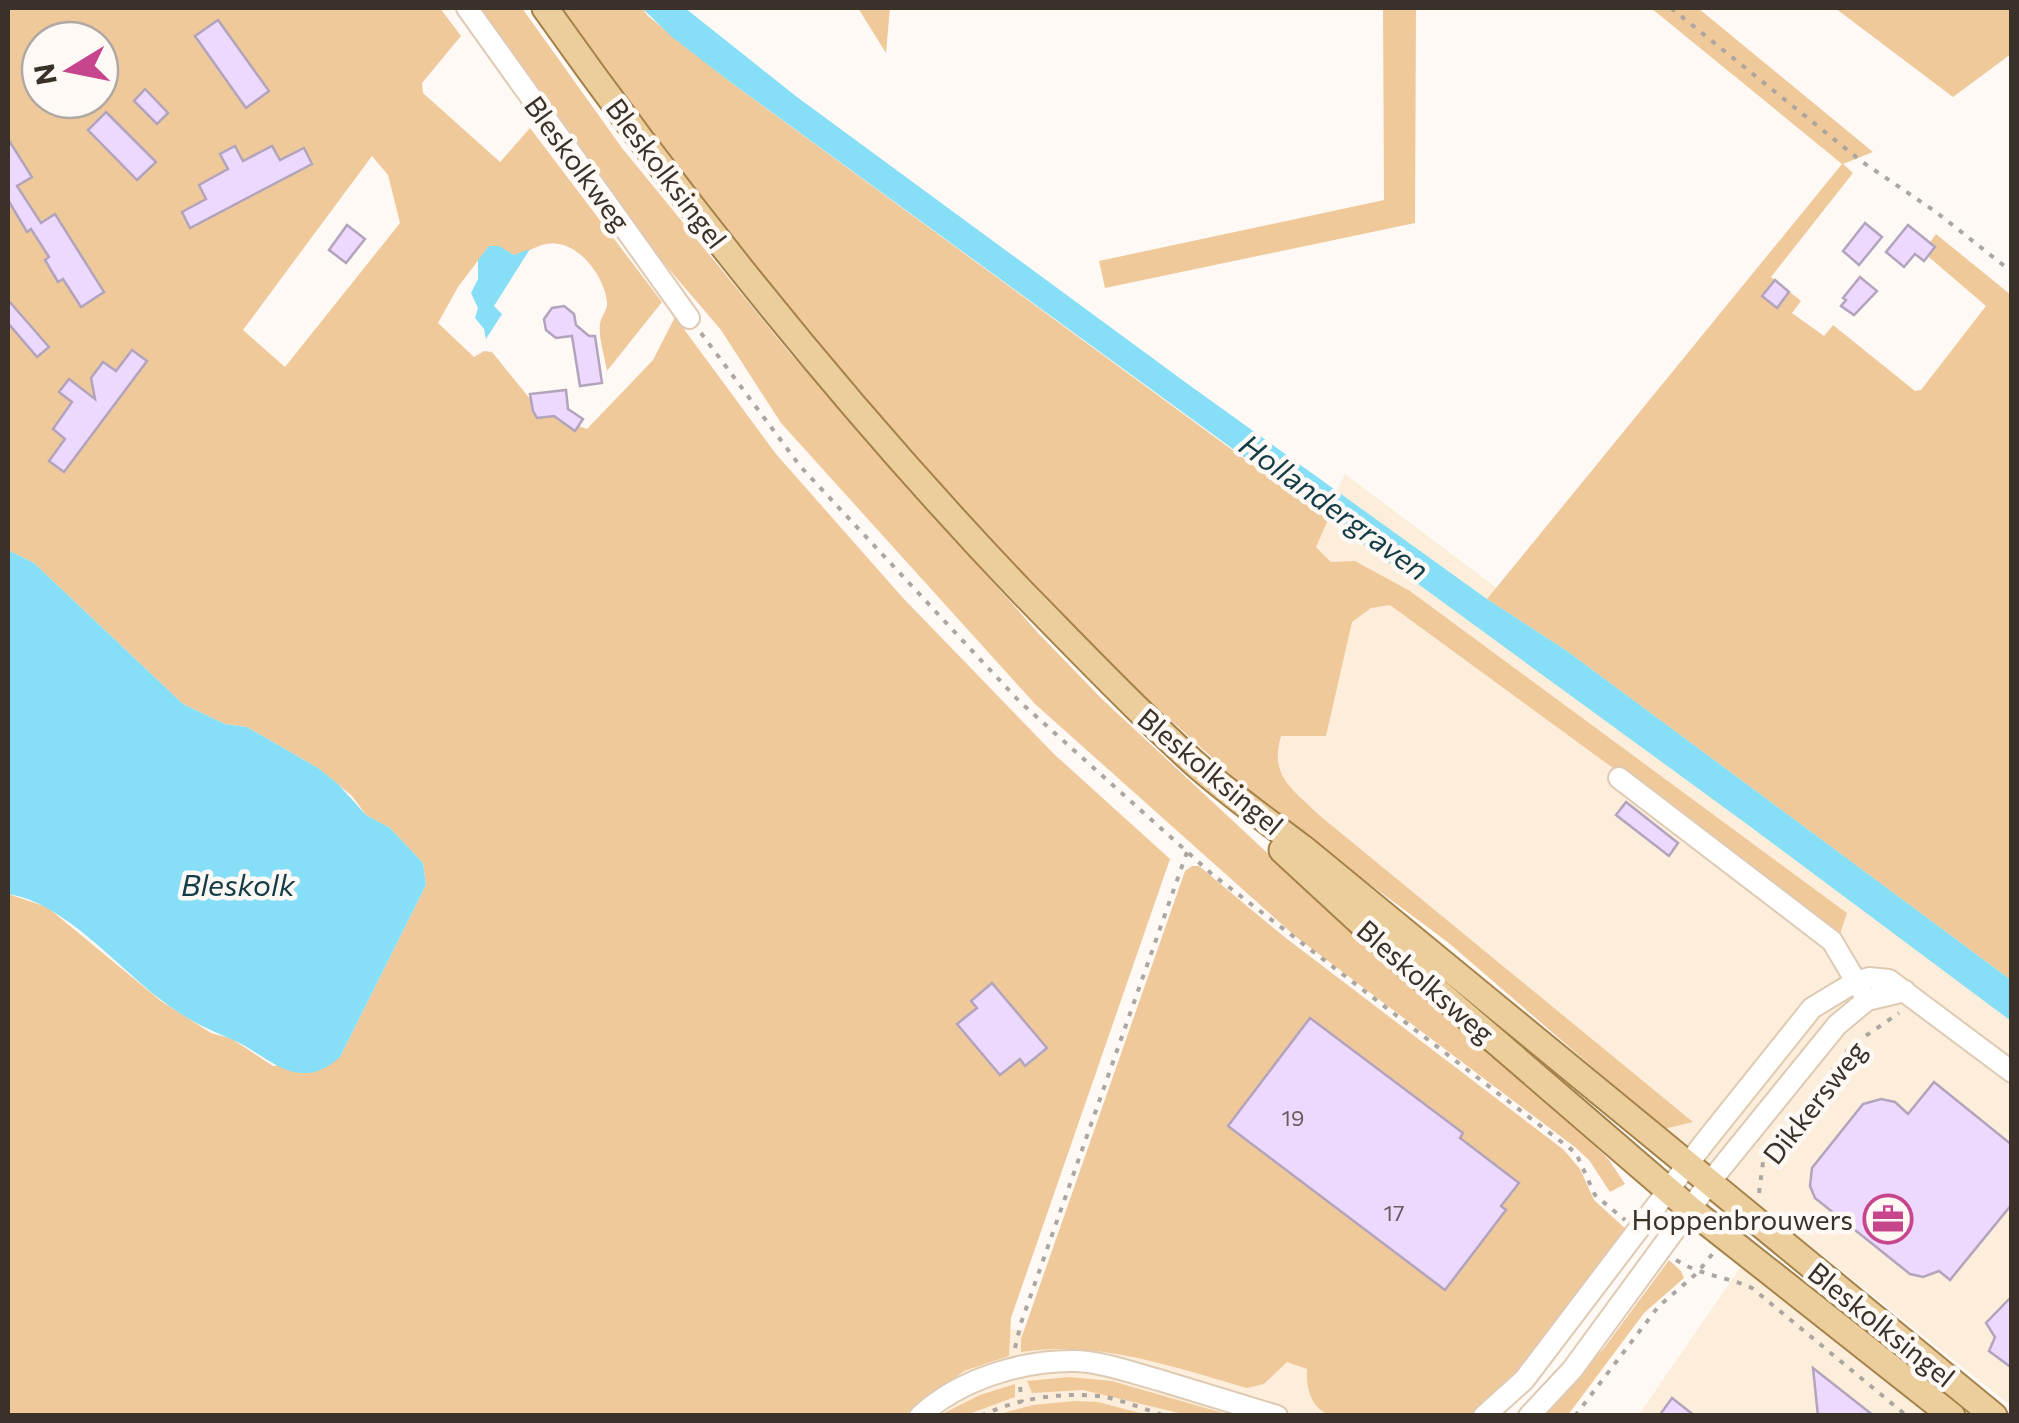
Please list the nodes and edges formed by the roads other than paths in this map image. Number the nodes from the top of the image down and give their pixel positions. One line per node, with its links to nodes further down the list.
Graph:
1 (467, 8): 3 (street, Bleskolkweg)
2 (545, 8): 4 (main road, Bleskolksingel)
3 (689, 318)
4 (1193, 762): 8 (main road, Bleskolksingel); 10 (main road, Bleskolksweg)
5 (1619, 778): 6 (street)
6 (1861, 991): 7 (street); 8 (street, Dikkersweg); 9 (street, Dikkersweg)
7 (2012, 1072)
8 (1687, 1165): 9 (main road, Bleskolksingel); 10 (street, Dikkersweg)
9 (1710, 1182): 11 (street, Dikkersweg); 17 (main road, Bleskolksingel)
10 (1668, 1190): 11 (main road, Bleskolksingel); 14 (street, Dikkersweg)
11 (1690, 1209): 15 (street, Dikkersweg); 16 (main road, Bleskolksingel)
12 (920, 1416): 13 (street)
13 (1276, 1416)
14 (1484, 1416)
15 (1529, 1416)
16 (1952, 1416)
17 (1994, 1416)

